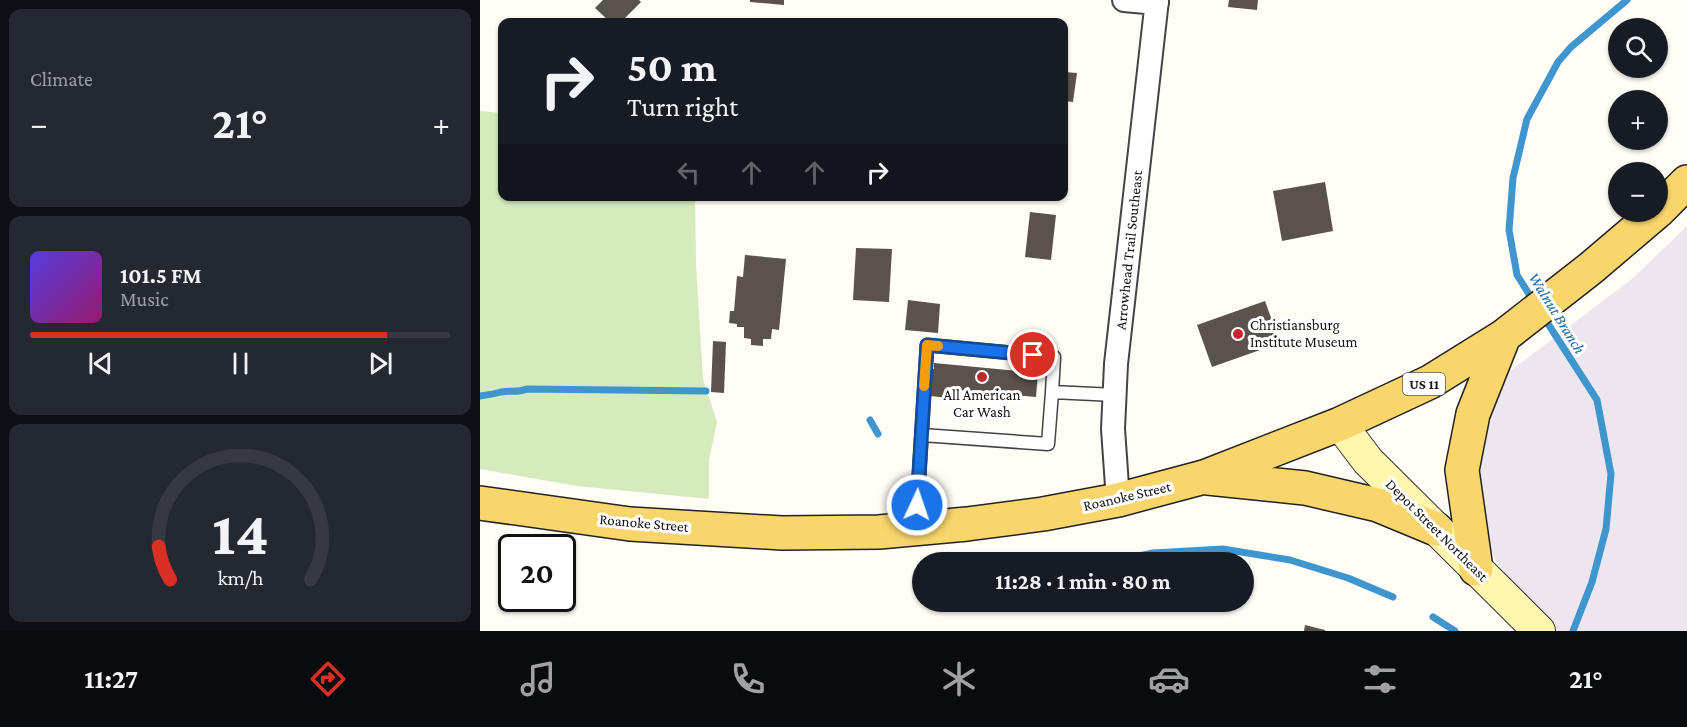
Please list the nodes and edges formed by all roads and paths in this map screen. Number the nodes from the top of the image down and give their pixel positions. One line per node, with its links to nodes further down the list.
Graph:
1 (1124, 0): 2 (street)
2 (1157, 1): 6 (street, Arrowhead Trail Southeast)
3 (1687, 182): 4 (main road, Roanoke Street / US 11)
4 (1504, 336): 7 (main road, Roanoke Street / US 11); 14 (main road)
5 (1052, 392): 6 (lane); 8 (lane); 8 (lane)
6 (1115, 396): 10 (street, Arrowhead Trail Southeast)
7 (1340, 424): 9 (main road, Roanoke Street / US 11); 13 (main road, Depot Street Northeast)
8 (921, 435): 12 (lane)
9 (1204, 477): 10 (main road, Roanoke Street / US 11); 13 (main road)
10 (1118, 500): 12 (main road, Roanoke Street / US 11)
11 (480, 503): 12 (main road, Roanoke Street / US 11)
12 (916, 528)
13 (1436, 530): 14 (main road, Depot Street Northeast)
14 (1476, 569): 15 (main road, Depot Street Northeast)
15 (1539, 631)

